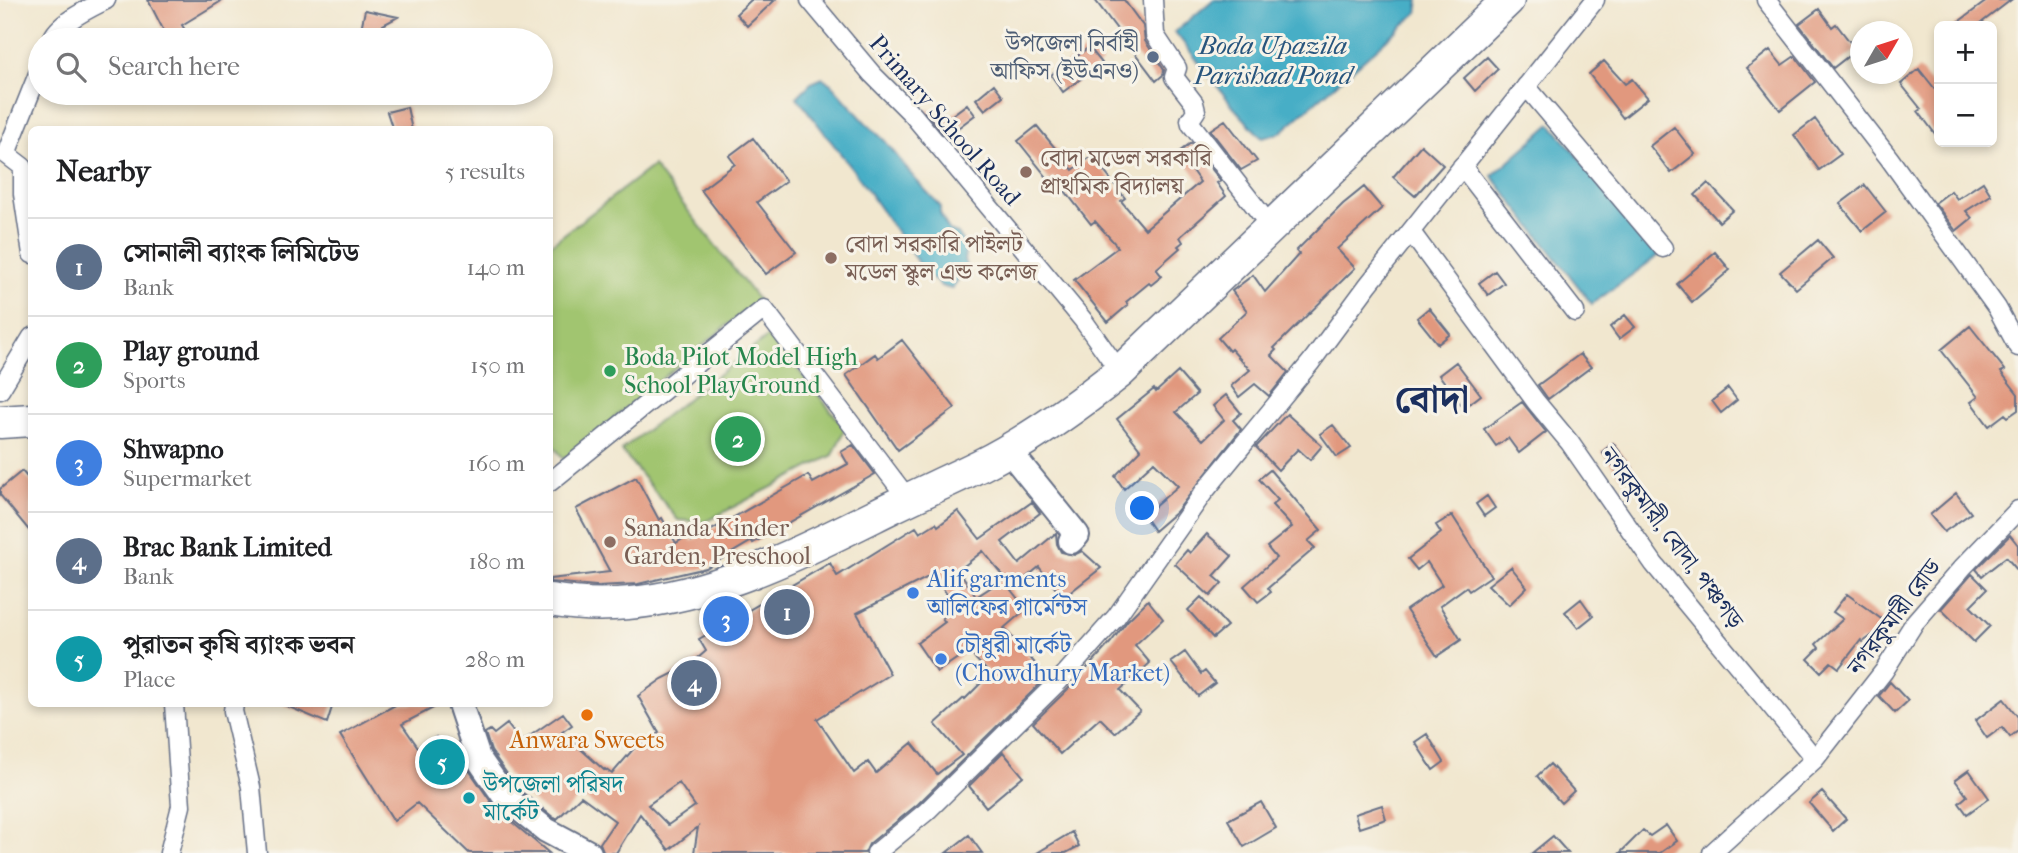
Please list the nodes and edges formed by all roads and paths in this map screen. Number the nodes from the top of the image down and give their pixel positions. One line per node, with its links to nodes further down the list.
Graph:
1 (106, 0): 9 (street)
2 (810, 0): 20 (street, Primary School Road)
3 (1146, 0): 8 (street)
4 (1153, 0): 14 (street)
5 (1508, 0): 14 (highway)
6 (1595, 0): 10 (street)
7 (1766, 0): 19 (street)
8 (1140, 19)
9 (62, 28)
10 (1526, 86): 12 (street); 16 (street)
11 (28, 99): 13 (street)
12 (1462, 166): 15 (street); 17 (street)
13 (28, 227)
14 (1271, 227): 20 (highway)
15 (1411, 232): 31 (street, নগরকুমারী, বোদা, পঞ্চগড়); 36 (street)
16 (1663, 248)
17 (1575, 312)
18 (28, 344): 21 (street)
19 (2018, 346)
20 (1120, 372): 24 (highway)
21 (0, 390)
22 (1010, 452): 26 (street)
23 (553, 480): 24 (street)
24 (908, 499): 27 (highway)
25 (2018, 510): 31 (street, নগরকুমারী রোড)
26 (1070, 541)
27 (553, 600)
28 (174, 707): 33 (street)
29 (234, 707): 34 (street)
30 (461, 707): 32 (street)
31 (1815, 759): 37 (street)
32 (562, 847): 35 (street)
33 (169, 853)
34 (257, 853)
35 (590, 853)
36 (876, 853)
37 (1712, 853)

